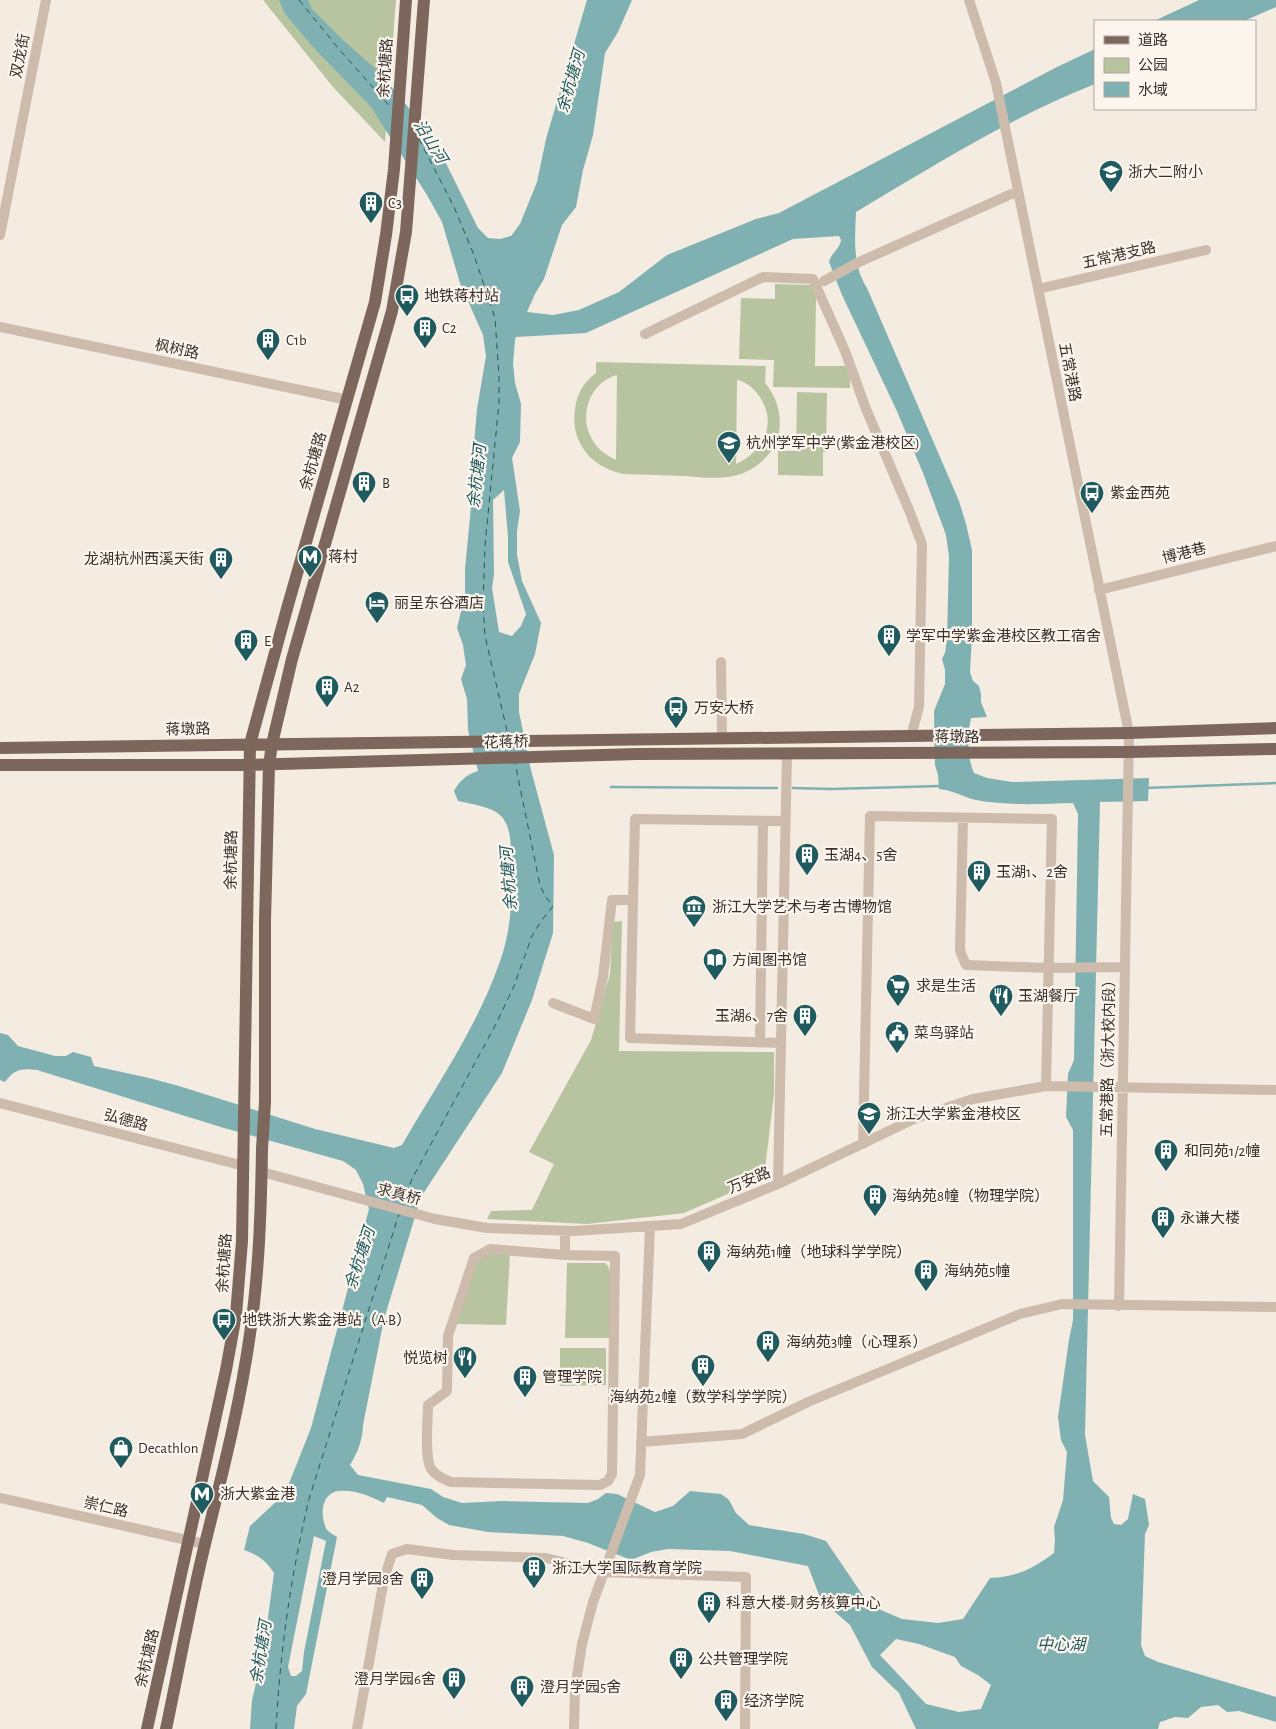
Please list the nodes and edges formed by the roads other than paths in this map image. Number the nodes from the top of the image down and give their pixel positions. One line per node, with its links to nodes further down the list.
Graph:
1 (46, 0): 6 (street, 双龙街)
2 (406, 0): 12 (main road, 余杭塘路)
3 (424, 0): 23 (main road)
4 (969, 0): 5 (street, 五常港路)
5 (1018, 191): 8 (street); 9 (street, 五常港路)
6 (0, 235)
7 (1206, 250): 9 (street, 五常港支路)
8 (828, 278)
9 (1038, 289): 14 (street, 五常港路)
10 (0, 327): 12 (street, 枫树路)
11 (645, 334): 18 (street)
12 (348, 400): 22 (main road, 余杭塘路)
13 (1276, 546): 14 (street, 博港巷)
14 (1099, 590): 17 (street, 五常港路)
15 (721, 662): 19 (street)
16 (1276, 728): 17 (main road, 蒋墩路)
17 (1129, 733): 18 (main road, 蒋墩路); 26 (street, 五常港路)
18 (916, 736): 19 (main road, 蒋墩路)
19 (722, 739): 20 (main road, 蒋墩路)
20 (639, 740): 21 (main road, 花蒋桥)
21 (377, 743): 23 (main road, 蒋墩路)
22 (250, 744): 23 (main road, 蒋墩路); 24 (main road, 蒋墩路); 30 (main road, 余杭塘路)
23 (272, 744): 31 (main road)
24 (0, 748)
25 (1276, 750): 26 (main road, 蒋墩路)
26 (1129, 752): 27 (main road, 蒋墩路); 32 (street, 五常港路)
27 (787, 753): 28 (main road, 蒋墩路); 35 (street)
28 (637, 754): 31 (main road, 花蒋桥)
29 (0, 765): 30 (main road)
30 (249, 765): 31 (main road); 47 (main road, 余杭塘路)
31 (269, 765): 48 (main road, bridge)
32 (1129, 772): 37 (street, 五常港路（浙大校内段）)
33 (963, 818): 38 (street); 38 (street); 46 (street)
34 (763, 821): 35 (street); 36 (street); 40 (street)
35 (784, 821): 41 (street)
36 (633, 900): 39 (street); 40 (street)
37 (1125, 967): 38 (street); 43 (street, 五常港路（浙大校内段）)
38 (1048, 968): 42 (street)
39 (553, 1003)
40 (760, 1042): 41 (street)
41 (781, 1043): 49 (street)
42 (1046, 1086): 43 (street, 万安路); 46 (street, 万安路)
43 (1122, 1086): 44 (street, 万安路); 54 (street, 五常港路（浙大校内段）)
44 (1276, 1090)
45 (0, 1103): 47 (street, 弘德路)
46 (863, 1144): 49 (street, 万安路)
47 (244, 1166): 58 (main road, 余杭塘路)
48 (262, 1172): 50 (street, 求真桥); 59 (main road)
49 (778, 1184): 51 (street, 万安路)
50 (435, 1219): 52 (street, 万安路)
51 (650, 1227): 52 (street, 万安路); 56 (street)
52 (565, 1231): 53 (street)
53 (565, 1255): 53 (street)
54 (1119, 1306): 55 (street); 56 (street)
55 (1276, 1307)
56 (641, 1442): 60 (street)
57 (0, 1498): 58 (street, 崇仁路)
58 (189, 1541): 59 (street, 崇仁路); 61 (main road, 余杭塘路)
59 (205, 1544): 62 (main road)
60 (604, 1572): 63 (street); 64 (street); 65 (street)
61 (148, 1729)
62 (166, 1729)
63 (357, 1729)
64 (574, 1729)
65 (745, 1729)

